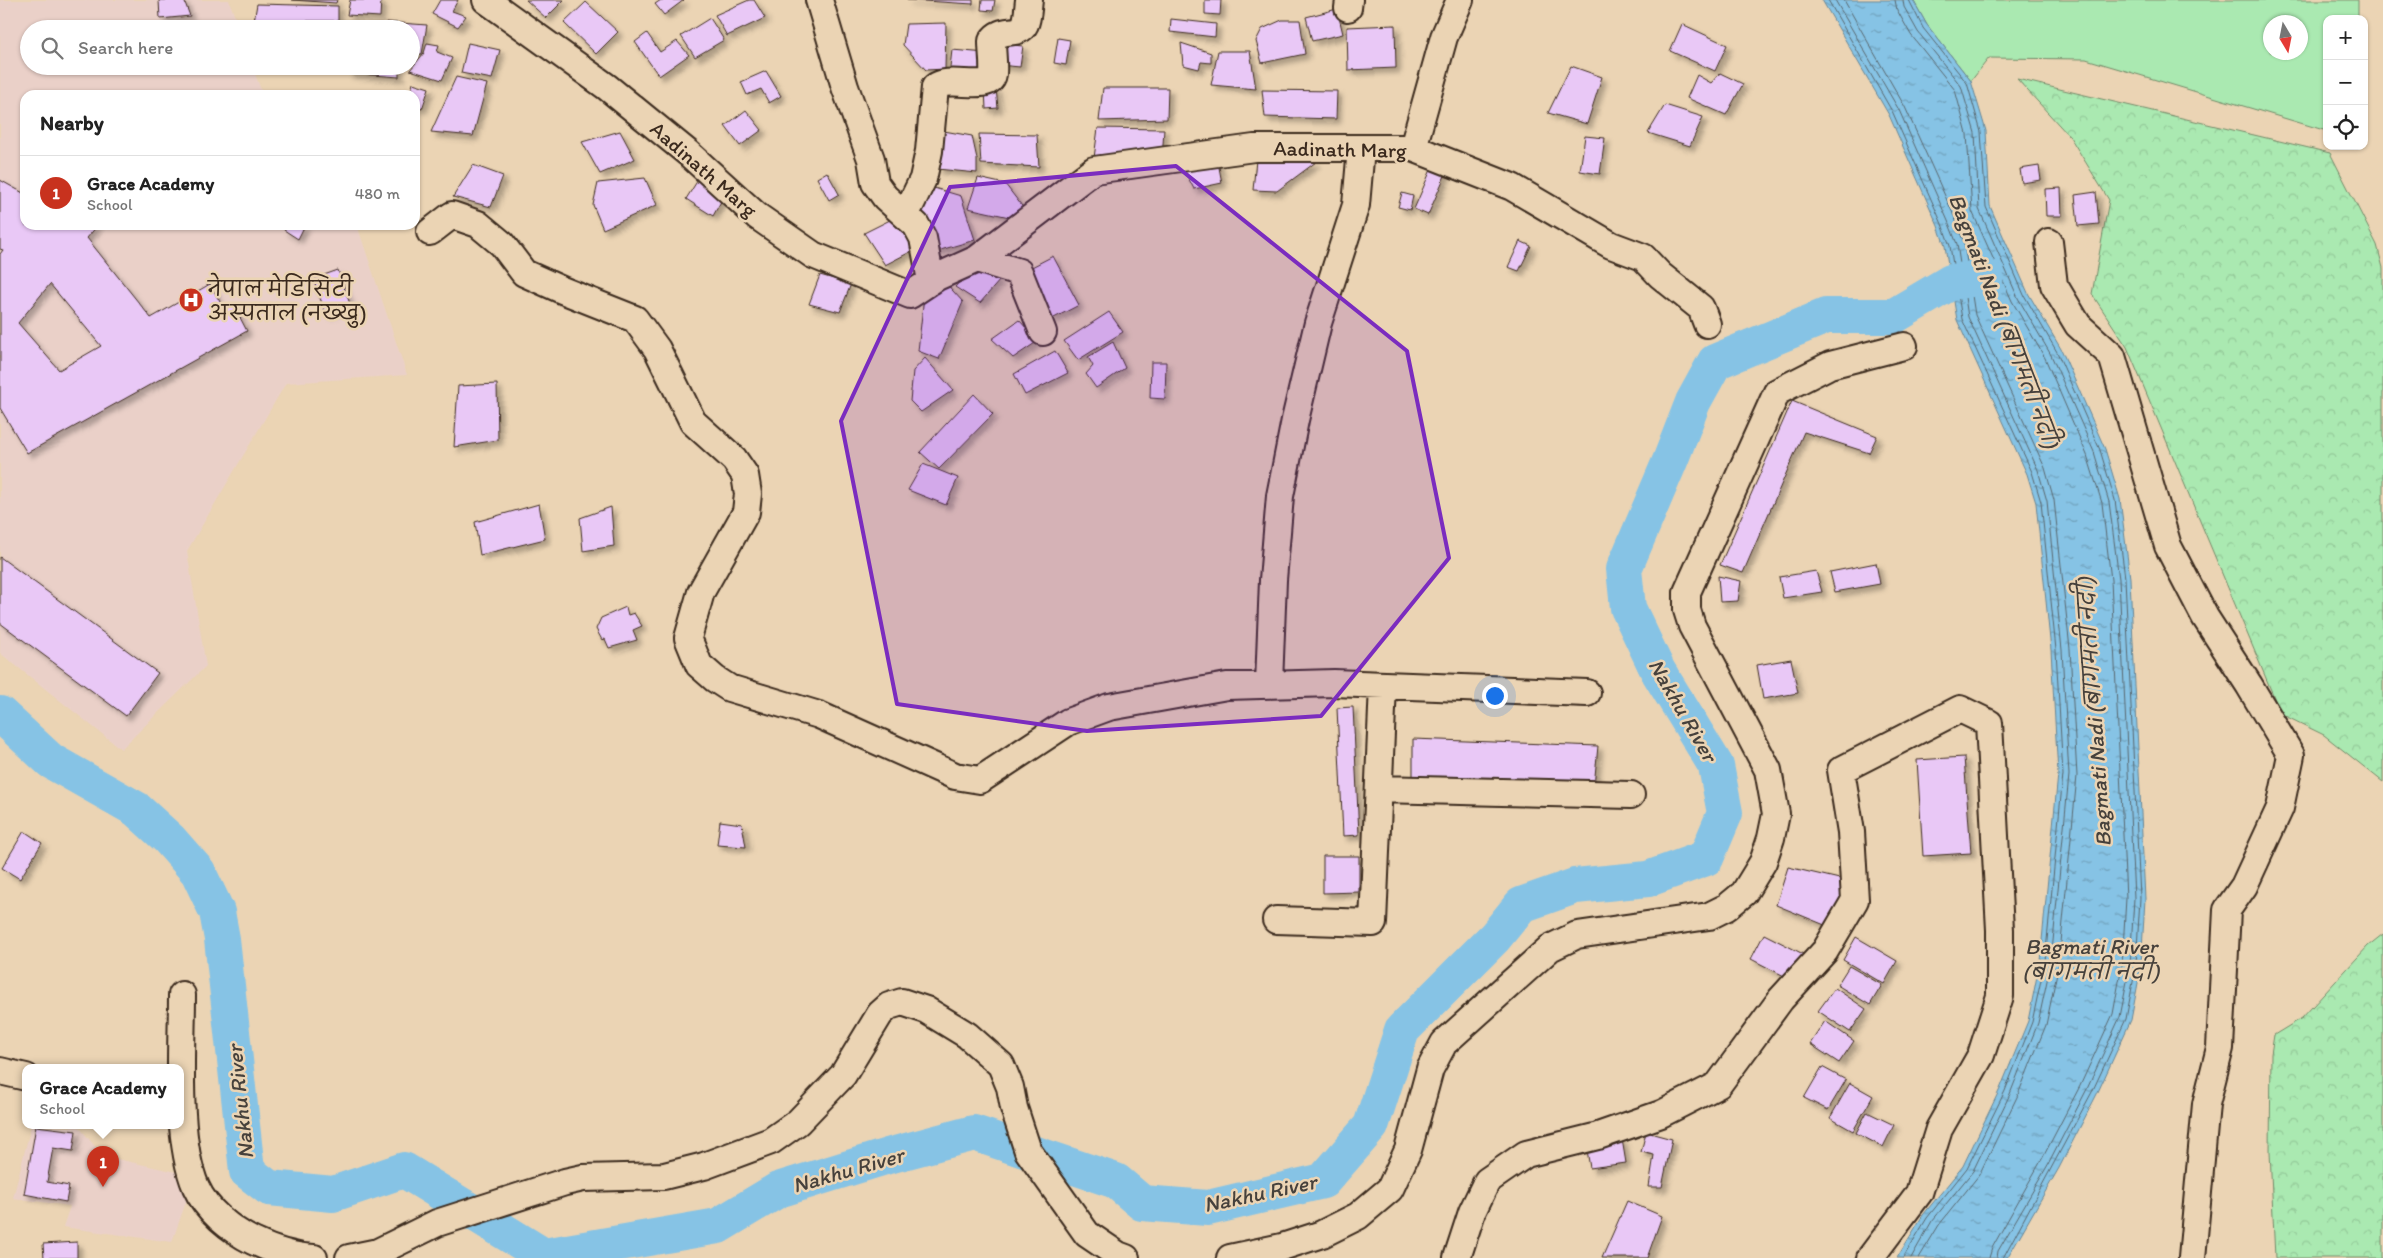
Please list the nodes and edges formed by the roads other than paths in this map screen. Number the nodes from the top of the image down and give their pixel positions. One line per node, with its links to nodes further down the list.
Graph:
1 (486, 0): 11 (street, Aadinath Marg)
2 (818, 0): 7 (street)
3 (1029, 0): 7 (street)
4 (1460, 0): 6 (street)
5 (1361, 148): 6 (street, Aadinath Marg); 10 (street, Aadinath Marg); 15 (street)
6 (1413, 148): 12 (street, Aadinath Marg)
7 (906, 214): 11 (street)
8 (430, 232): 15 (street)
9 (2049, 242): 32 (street)
10 (978, 258): 11 (street, Aadinath Marg); 13 (street)
11 (934, 279)
12 (1707, 324)
13 (1043, 332)
14 (1904, 346): 29 (street)
15 (1268, 684): 16 (street)
16 (1383, 685): 17 (street); 18 (street)
17 (1587, 693)
18 (1379, 789): 19 (street); 20 (street)
19 (1631, 795)
20 (1276, 920)
21 (182, 994): 22 (street)
22 (182, 1064)
23 (0, 1071): 24 (street)
24 (22, 1076)
25 (183, 1129): 26 (street)
26 (314, 1258)
27 (349, 1258): 28 (street)
28 (1126, 1258)
29 (1230, 1258)
30 (1457, 1258): 31 (street)
31 (1870, 1258)
32 (2192, 1258)

